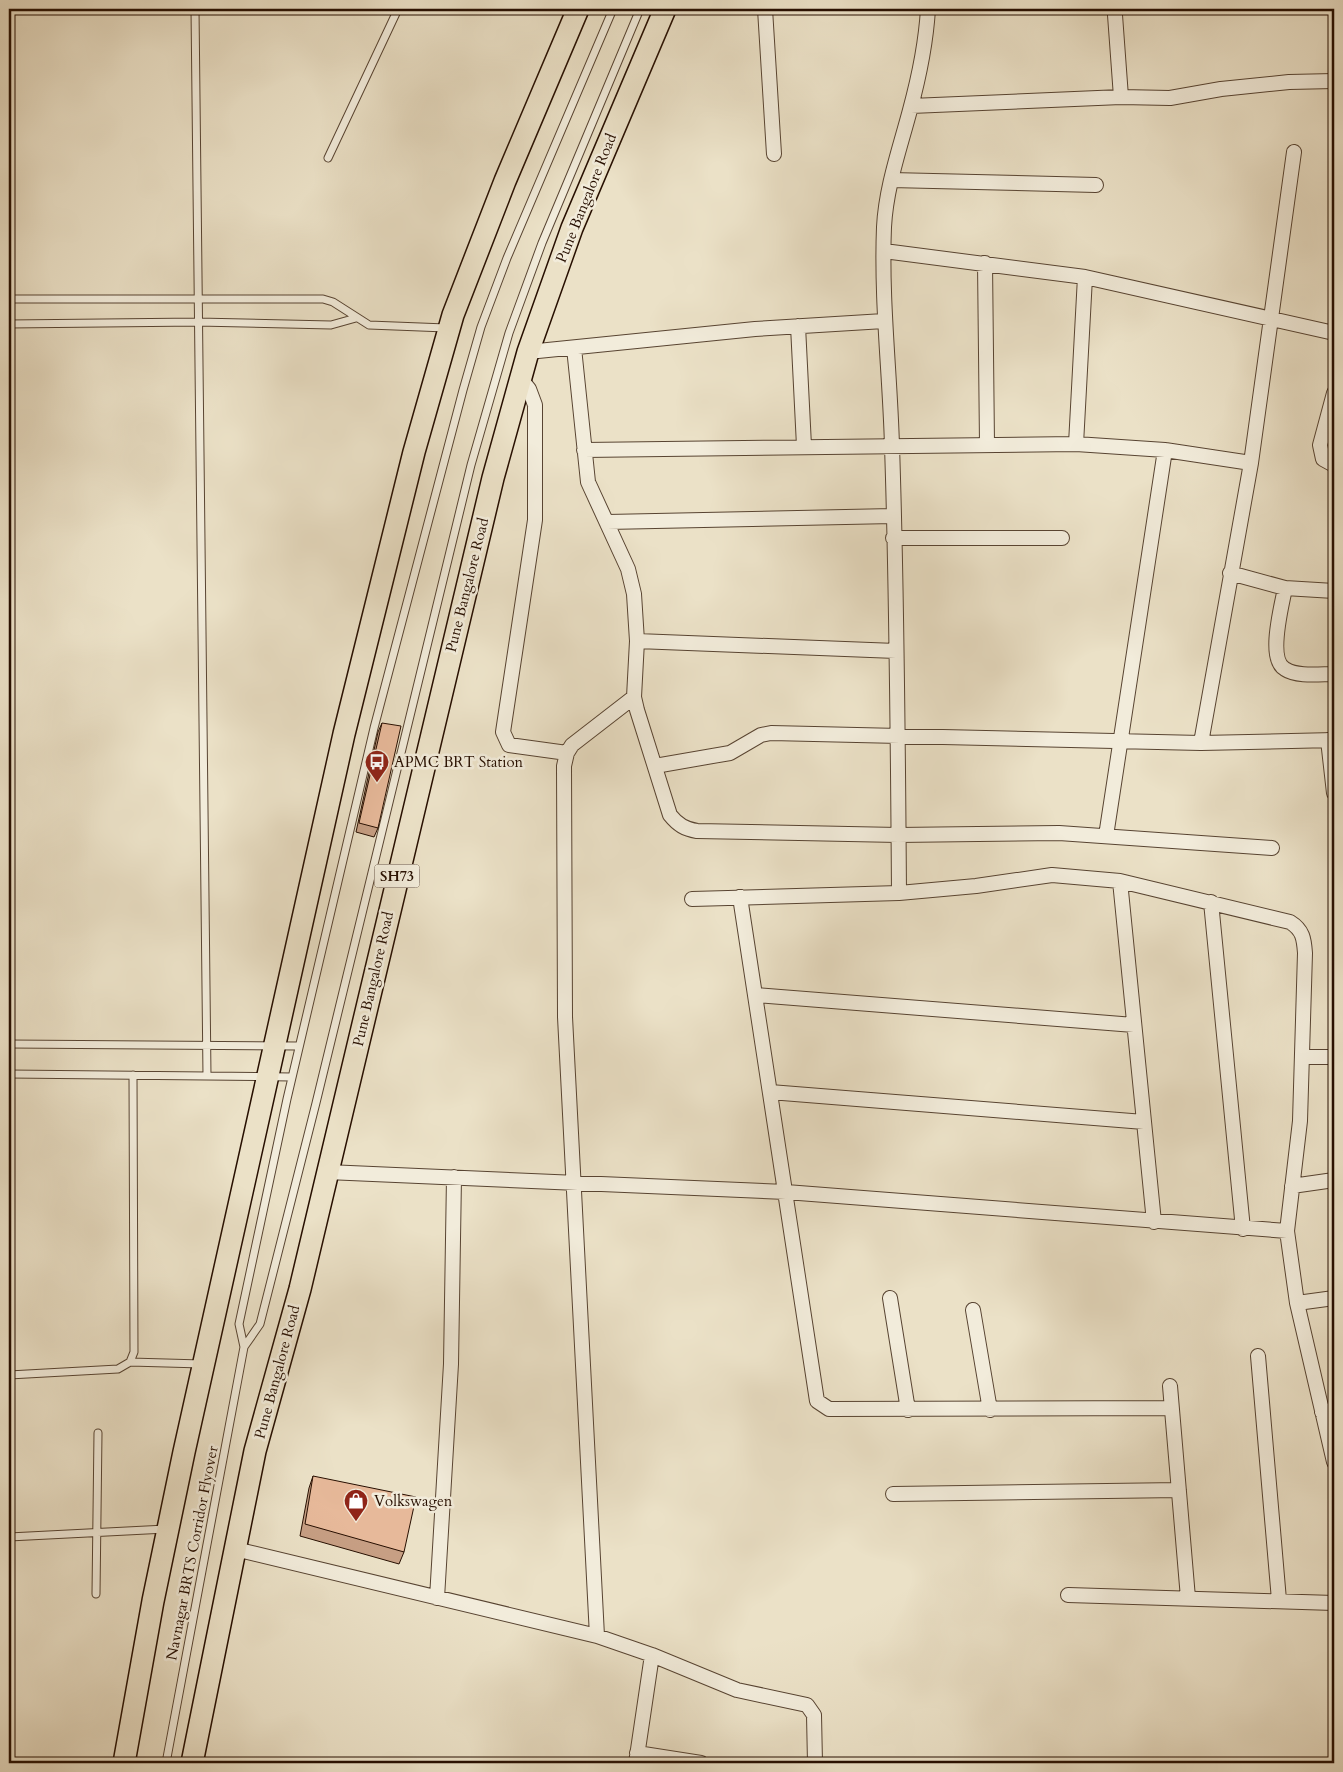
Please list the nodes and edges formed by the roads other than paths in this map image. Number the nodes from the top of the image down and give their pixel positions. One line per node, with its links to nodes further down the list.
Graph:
1 (195, 9): 21 (lane)
2 (398, 9): 15 (lane)
3 (578, 9): 29 (main road)
4 (613, 9): 74 (lane)
5 (640, 9): 97 (lane)
6 (665, 9): 32 (main road, Pune Bangalore Road / SH73)
7 (765, 9): 14 (street)
8 (928, 9): 12 (street)
9 (1115, 15): 11 (street)
10 (1334, 81): 11 (street)
11 (1121, 97): 12 (street)
12 (912, 106): 16 (street)
13 (1294, 152): 24 (street)
14 (774, 154)
15 (328, 158)
16 (891, 180): 17 (street); 18 (street)
17 (1096, 185)
18 (884, 251): 19 (street); 25 (street)
19 (984, 263): 20 (street); 35 (street)
20 (1086, 277): 24 (street); 36 (street)
21 (198, 298): 22 (lane); 23 (lane); 26 (lane)
22 (9, 299)
23 (356, 318): 26 (lane); 29 (lane)
24 (1272, 318): 30 (street); 41 (street)
25 (884, 320): 28 (street); 37 (street)
26 (198, 322): 27 (lane); 72 (lane)
27 (9, 324)
28 (798, 326): 31 (street); 38 (street)
29 (449, 328): 73 (main road)
30 (1334, 333)
31 (574, 348): 32 (street); 39 (street)
32 (528, 352): 33 (main road, Pune Bangalore Road / SH73)
33 (521, 379): 58 (street); 84 (main road, Pune Bangalore Road / SH73)
34 (1334, 393): 42 (street)
35 (987, 444): 36 (street); 37 (street)
36 (1076, 444): 40 (street)
37 (892, 445): 38 (street); 43 (street)
38 (804, 446): 39 (street)
39 (584, 450): 44 (street)
40 (1165, 450): 41 (street); 56 (street)
41 (1251, 463): 47 (street)
42 (1334, 465)
43 (893, 516): 44 (street); 45 (street)
44 (607, 522): 50 (street)
45 (893, 538): 46 (street); 51 (street)
46 (1062, 538)
47 (1230, 573): 48 (street); 57 (street)
48 (1285, 588): 49 (street); 52 (street)
49 (1334, 591)
50 (637, 641): 51 (street); 53 (street)
51 (896, 651): 54 (street)
52 (1334, 674)
53 (634, 697): 58 (street); 59 (street)
54 (898, 736): 56 (street); 59 (street); 61 (street)
55 (1331, 740): 57 (street); 60 (street)
56 (1122, 741): 57 (street); 62 (street)
57 (1201, 743)
58 (567, 753): 87 (street)
59 (655, 766): 61 (street)
60 (1334, 793)
61 (898, 835): 62 (street); 65 (street)
62 (1106, 836): 63 (street)
63 (1272, 848)
64 (1120, 881): 65 (street); 68 (street); 70 (street)
65 (899, 893): 66 (street)
66 (740, 897): 67 (street); 69 (street)
67 (692, 899)
68 (1211, 902): 75 (street); 91 (street)
69 (756, 995): 70 (street); 82 (street)
70 (1134, 1025): 83 (street)
71 (9, 1044): 72 (lane)
72 (206, 1045): 73 (lane); 79 (lane)
73 (274, 1045): 74 (lane); 80 (main road)
74 (299, 1046): 81 (lane)
75 (1304, 1057): 76 (street); 88 (street)
76 (1334, 1057)
77 (9, 1074): 78 (lane)
78 (133, 1075): 79 (lane); 99 (lane)
79 (207, 1076): 80 (lane)
80 (267, 1076): 81 (lane); 100 (main road)
81 (292, 1077): 97 (lane)
82 (770, 1092): 83 (street); 89 (street)
83 (1144, 1122): 90 (street)
84 (328, 1172): 85 (street); 114 (main road, Pune Bangalore Road / SH73)
85 (454, 1177): 87 (street); 117 (street)
86 (1334, 1180): 88 (street)
87 (574, 1182): 89 (street); 121 (street)
88 (1292, 1186): 92 (street)
89 (786, 1192): 90 (street); 104 (street)
90 (1154, 1222): 91 (street)
91 (1243, 1229): 92 (street)
92 (1287, 1231): 95 (street)
93 (890, 1298): 104 (street)
94 (1334, 1298): 95 (street)
95 (1297, 1303): 106 (street)
96 (973, 1310): 105 (street)
97 (244, 1347): 125 (lane, Navnagar BRTS Corridor Flyover)
98 (1258, 1356): 119 (street)
99 (130, 1362): 100 (lane); 101 (lane)
100 (204, 1364): 111 (main road)
101 (9, 1375)
102 (1170, 1386): 103 (street)
103 (1172, 1408): 105 (street); 109 (street)
104 (908, 1410): 105 (street)
105 (990, 1410)
106 (1328, 1411): 108 (street)
107 (98, 1433): 112 (lane)
108 (1334, 1462)
109 (1179, 1490): 110 (street); 118 (street)
110 (893, 1494)
111 (168, 1529): 112 (lane); 124 (main road)
112 (96, 1533): 113 (lane); 115 (lane)
113 (9, 1537)
114 (235, 1549): 117 (street); 126 (main road, Pune Bangalore Road / SH73)
115 (96, 1594)
116 (1068, 1595): 118 (street)
117 (437, 1598): 121 (street)
118 (1188, 1598): 119 (street)
119 (1279, 1600): 120 (street)
120 (1334, 1603)
121 (597, 1636): 122 (street)
122 (652, 1655): 123 (street); 128 (street)
123 (636, 1758): 127 (street)
124 (124, 1763)
125 (166, 1763)
126 (192, 1763)
127 (701, 1763)
128 (815, 1763)

